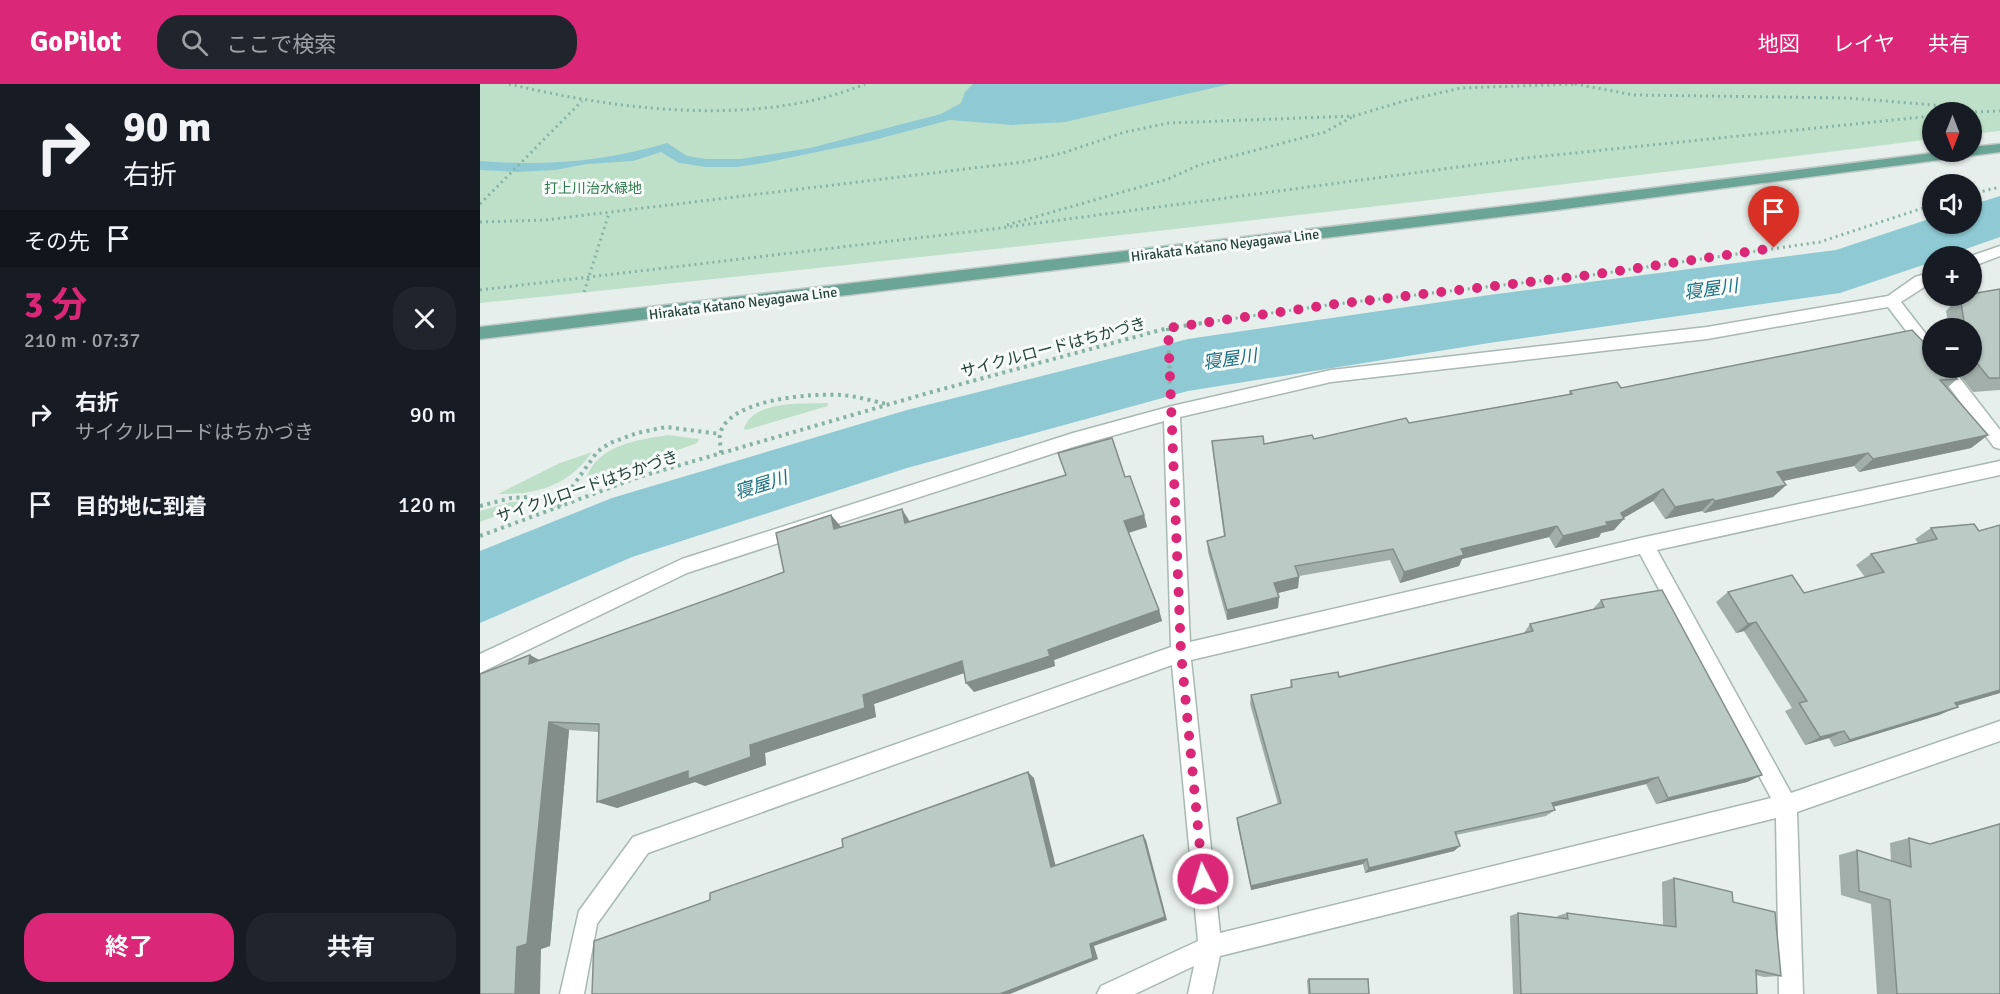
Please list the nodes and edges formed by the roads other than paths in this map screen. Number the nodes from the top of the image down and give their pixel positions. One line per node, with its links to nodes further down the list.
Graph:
1 (2000, 148): 2 (main road, Hirakata Katano Neyagawa Line)
2 (1982, 150)
3 (1922, 157): 8 (main road, Hirakata Katano Neyagawa Line)
4 (2000, 251): 5 (street)
5 (1982, 258)
6 (1922, 280): 7 (street)
7 (1892, 301): 9 (street); 11 (street)
8 (480, 333)
9 (1922, 340)
10 (1951, 378): 12 (street)
11 (1172, 412): 15 (street); 16 (street)
12 (2000, 442)
13 (2000, 468): 14 (street)
14 (1645, 545): 15 (street); 18 (street)
15 (1181, 653): 19 (street); 20 (street)
16 (480, 664)
17 (2000, 731): 18 (street)
18 (1786, 805): 19 (street); 23 (street)
19 (1210, 947): 21 (street); 22 (street)
20 (572, 994)
21 (1109, 994)
22 (1200, 994)
23 (1791, 994)

